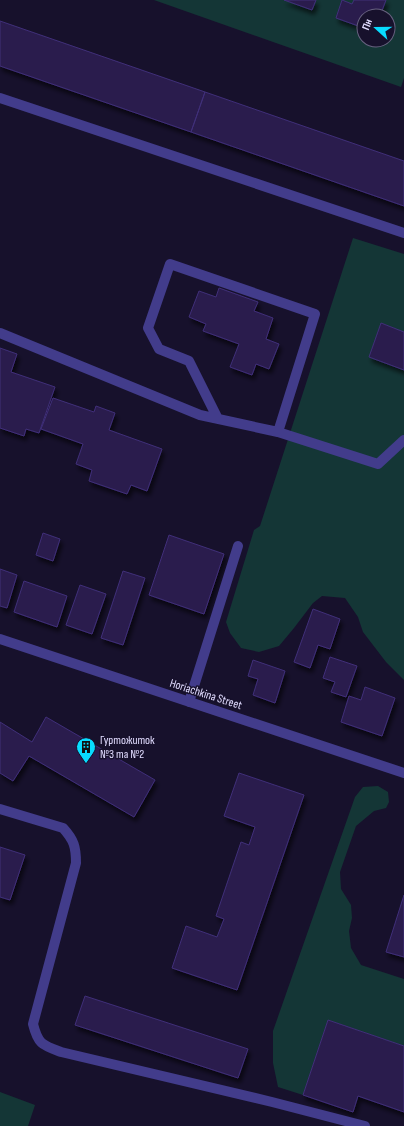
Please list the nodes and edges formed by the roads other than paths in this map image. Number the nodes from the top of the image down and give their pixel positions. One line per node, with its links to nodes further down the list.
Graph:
1 (0, 98): 2 (street)
2 (404, 233)
3 (0, 333): 4 (street)
4 (218, 419): 5 (street); 5 (street)
5 (278, 432): 6 (street)
6 (404, 440)
7 (238, 546): 9 (street)
8 (0, 639): 9 (street, Horiachkina Street)
9 (189, 702): 10 (street, Horiachkina Street)
10 (404, 773)
11 (0, 809): 12 (street)
12 (364, 1126)

